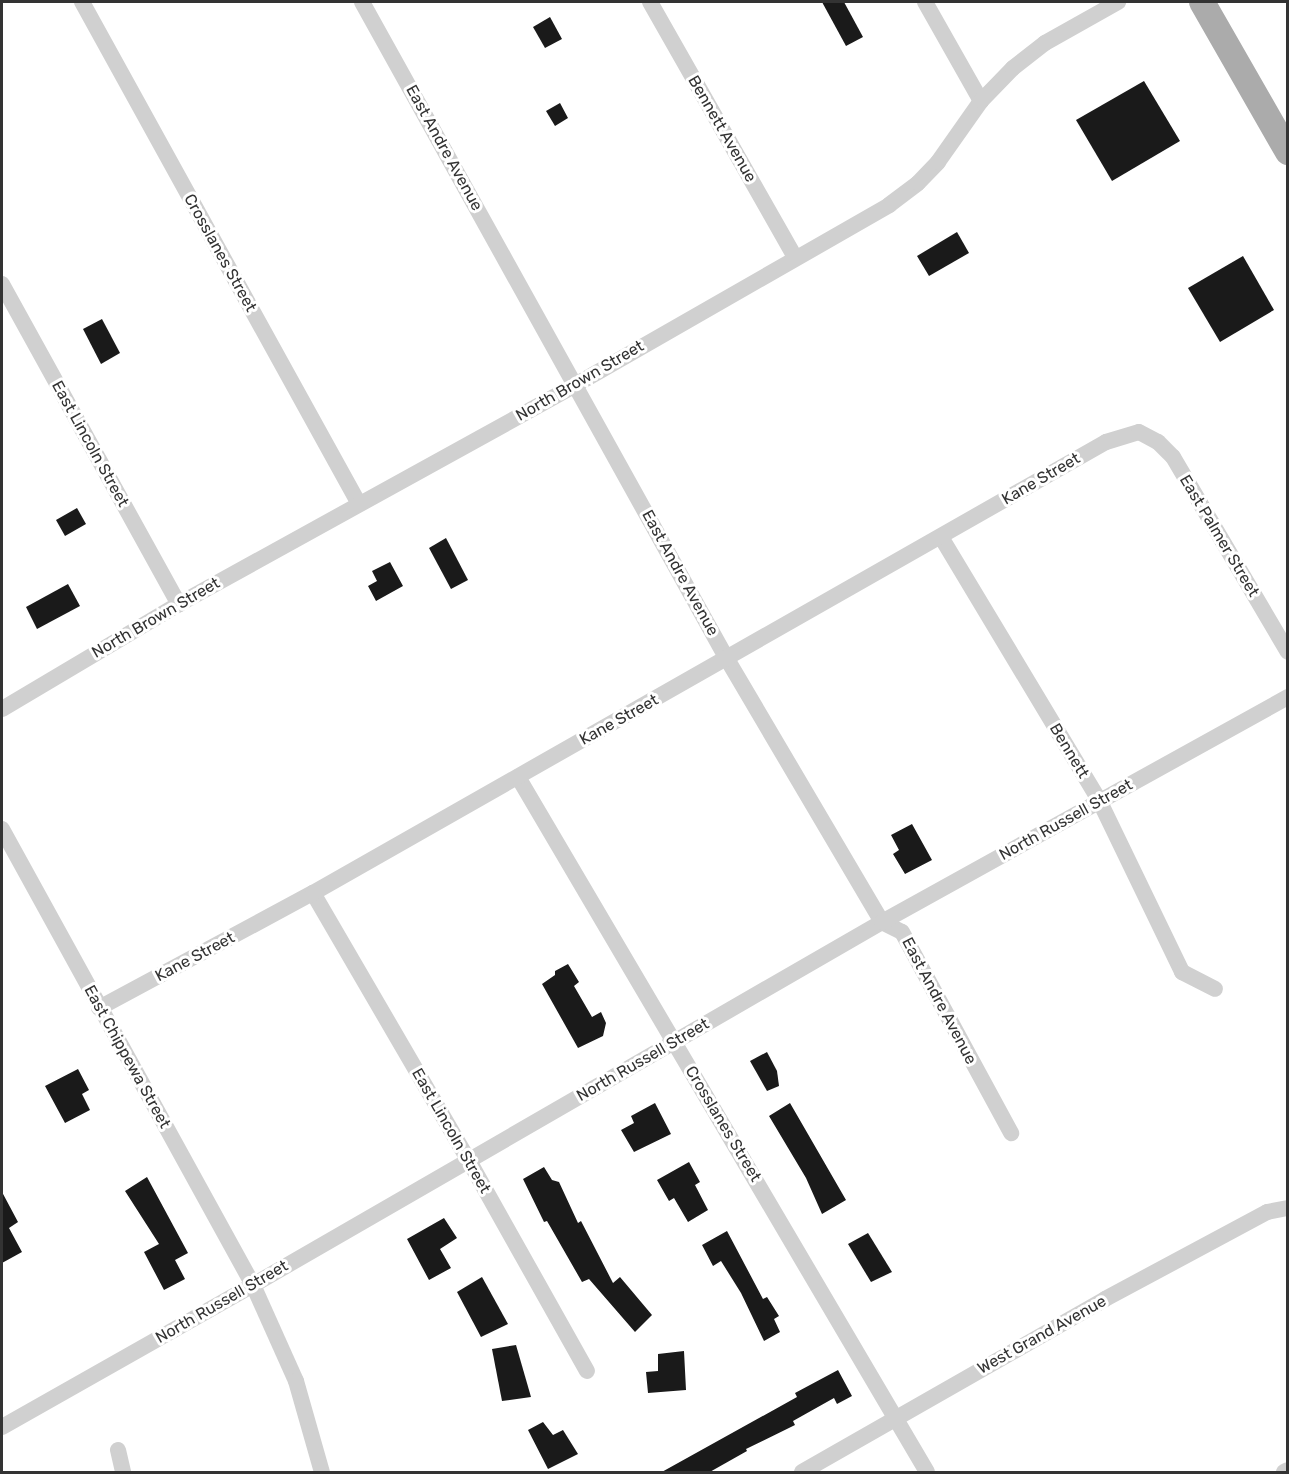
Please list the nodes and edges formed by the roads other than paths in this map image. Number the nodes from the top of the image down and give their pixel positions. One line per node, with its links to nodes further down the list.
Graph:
1 (82, 2): 13 (street, Crosslanes Street)
2 (362, 2): 11 (street, East Andre Avenue)
3 (650, 2): 9 (street, Bennett Avenue)
4 (925, 2): 7 (street)
5 (1118, 2): 7 (street, North Brown Street)
6 (1202, 2): 8 (main road)
7 (981, 101): 9 (street, North Brown Street)
8 (1287, 152)
9 (795, 257): 11 (street, North Brown Street)
10 (2, 284): 15 (street, East Lincoln Street)
11 (577, 384): 13 (street, North Brown Street); 17 (street, East Andre Avenue)
12 (1138, 432): 14 (street, Kane Street); 16 (street, East Palmer Street)
13 (358, 504): 15 (street, North Brown Street)
14 (942, 537): 17 (street, Kane Street); 21 (street, Bennett)
15 (179, 604): 19 (street, North Brown Street)
16 (1287, 652)
17 (727, 659): 20 (street, Kane Street); 24 (street, East Andre Avenue)
18 (1287, 696): 21 (street, North Russell Street)
19 (2, 709)
20 (518, 777): 23 (street, Kane Street); 27 (street, Crosslanes Street)
21 (1100, 802): 24 (street, North Russell Street); 25 (street, Bennett)
22 (2, 829): 26 (street, East Chippewa Street)
23 (313, 892): 26 (street, Kane Street); 29 (street, East Lincoln Street)
24 (882, 922): 27 (street, North Russell Street); 28 (street, East Andre Avenue)
25 (1215, 989)
26 (99, 1008): 31 (street, East Chippewa Street)
27 (675, 1042): 29 (street, North Russell Street); 33 (street, Crosslanes Street)
28 (1011, 1133)
29 (468, 1159): 31 (street, North Russell Street); 32 (street, East Lincoln Street)
30 (1287, 1208): 33 (street, West Grand Avenue)
31 (253, 1285): 34 (street, North Russell Street); 37 (street, East Chippewa Street)
32 (586, 1371)
33 (896, 1417): 38 (street, West Grand Avenue); 39 (street, Crosslanes Street)
34 (2, 1427)
35 (118, 1449): 36 (street)
36 (123, 1473)
37 (322, 1473)
38 (802, 1473)
39 (927, 1473)

